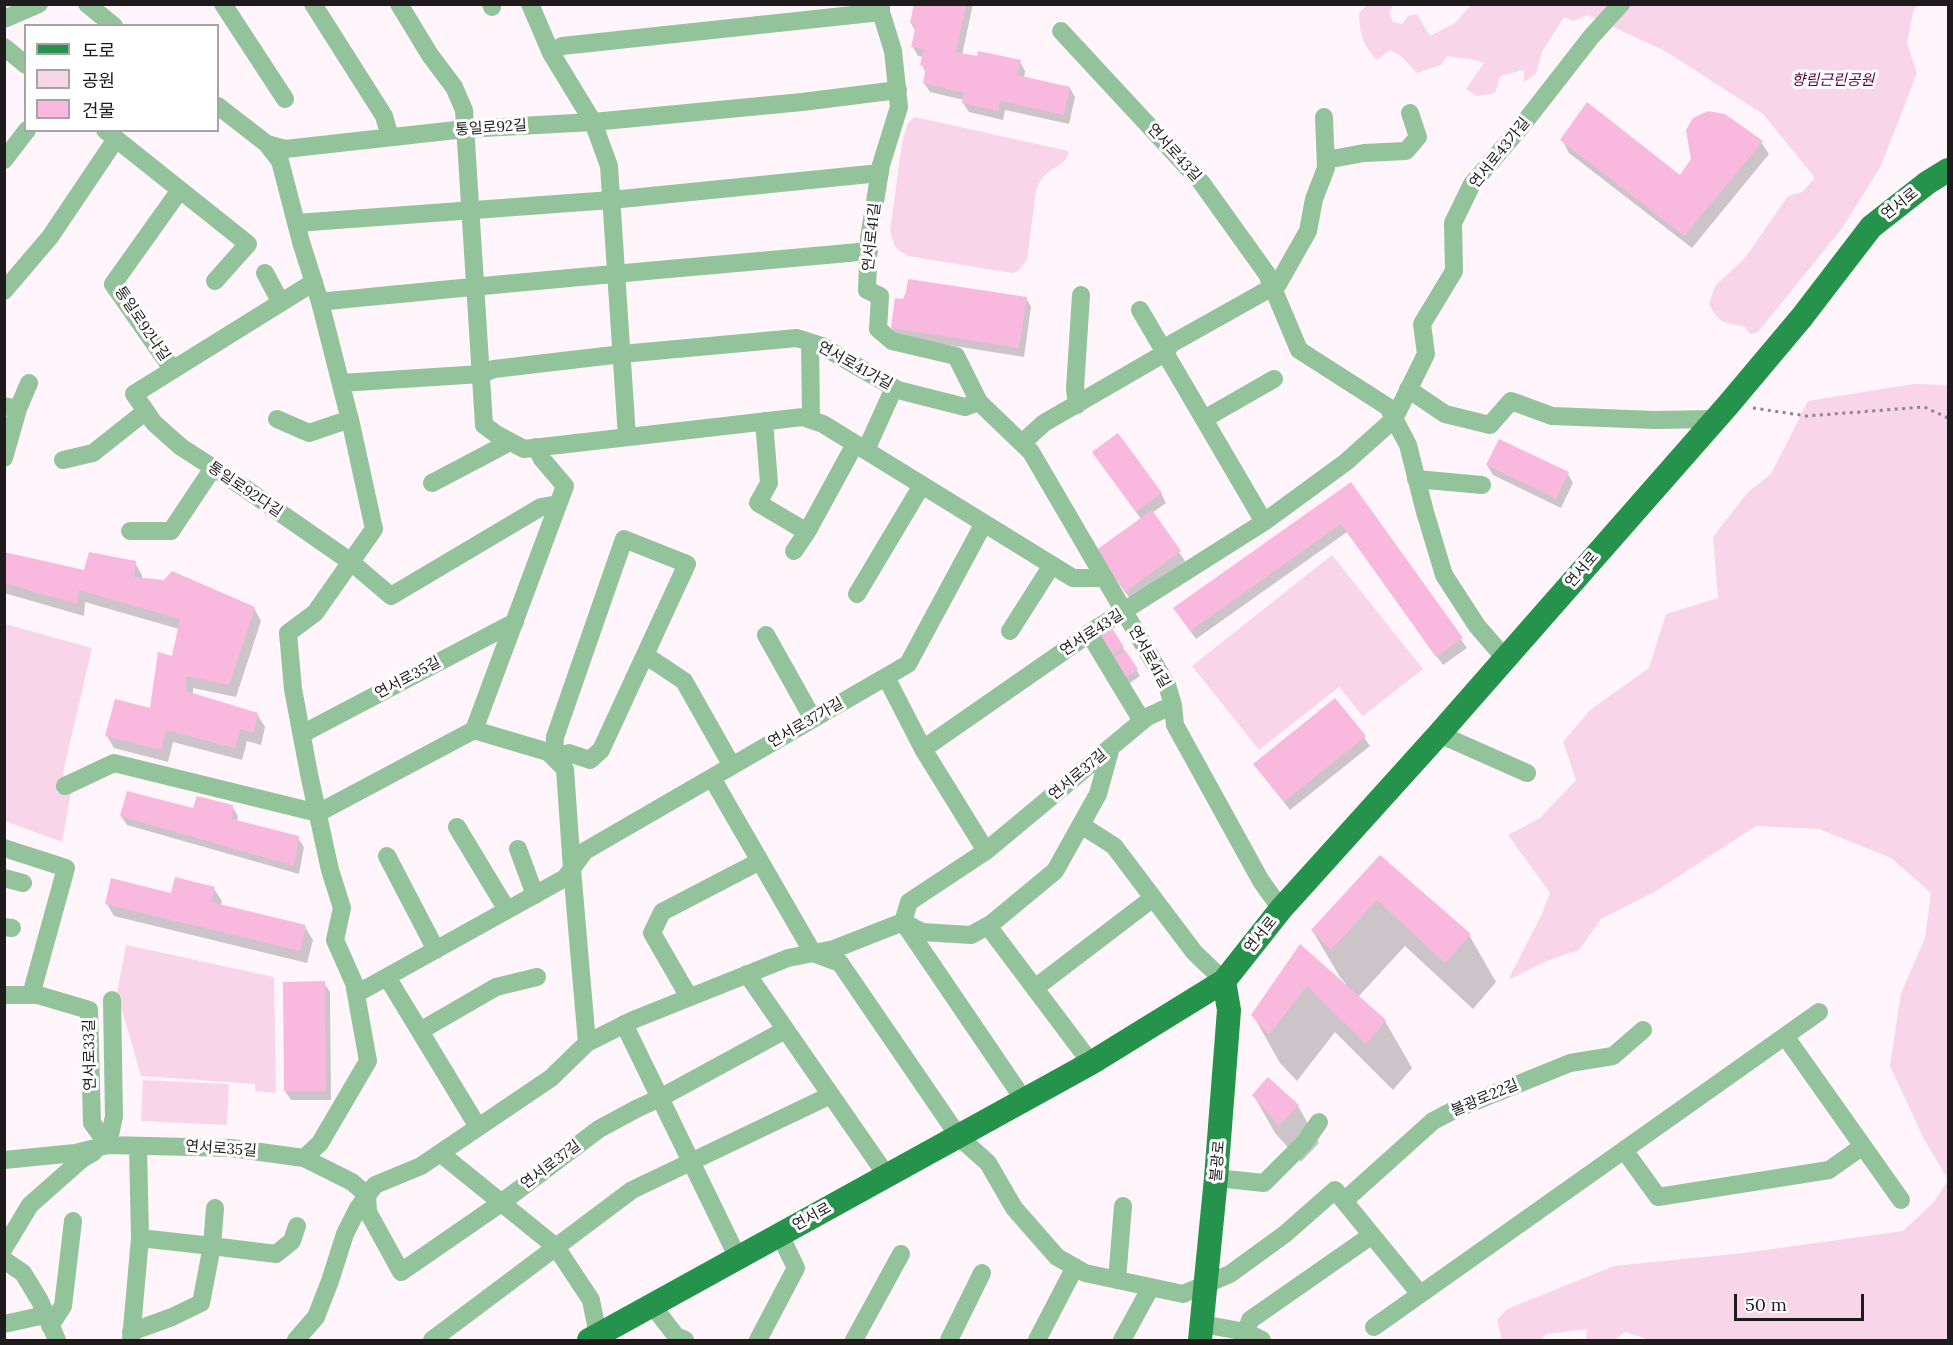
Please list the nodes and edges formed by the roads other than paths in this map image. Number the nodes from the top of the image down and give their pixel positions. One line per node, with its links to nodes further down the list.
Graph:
1 (39, 4): 10 (street)
2 (87, 4): 11 (street)
3 (223, 4): 17 (street)
4 (313, 4): 25 (street)
5 (399, 4): 22 (street)
6 (531, 4): 14 (street)
7 (1621, 4): 56 (street, 연서로43가길)
8 (881, 8): 9 (street, 연서로41길); 16 (street, 연서로41길)
9 (808, 12): 14 (street)
10 (4, 19)
11 (112, 24)
12 (1061, 31): 41 (street, 연서로43길)
13 (4, 47): 15 (street)
14 (550, 52): 21 (street)
15 (24, 63)
16 (898, 90): 21 (street); 30 (street, 연서로41길)
17 (285, 99)
18 (219, 107): 26 (street)
19 (1410, 113): 28 (street)
20 (1324, 117): 28 (street)
21 (593, 122): 22 (street, 통일로92길); 32 (street)
22 (465, 129): 25 (street, 통일로92길); 33 (street)
23 (25, 132): 27 (street)
24 (110, 135): 31 (street); 42 (street)
25 (390, 137): 26 (street, 통일로92길)
26 (267, 144): 34 (street)
27 (4, 160)
28 (1326, 160): 41 (street)
29 (1948, 170): 61 (main road, 연서로)
30 (880, 173): 32 (street); 35 (street, 연서로41길)
31 (180, 190): 38 (street); 50 (street, 통일로92나길)
32 (611, 200): 33 (street); 37 (street)
33 (470, 210): 34 (street); 40 (street)
34 (296, 223): 39 (street)
35 (869, 251): 37 (street); 57 (street, 연서로41길)
36 (265, 273): 45 (street)
37 (616, 275): 40 (street); 49 (street)
38 (215, 281)
39 (314, 282): 44 (street); 45 (street)
40 (475, 286): 44 (street); 51 (street)
41 (1272, 287): 48 (street); 62 (street, 연서로43길)
42 (4, 291)
43 (1081, 295): 58 (street)
44 (320, 302): 54 (street)
45 (281, 303): 50 (street)
46 (1140, 310): 48 (street)
47 (810, 342): 49 (street, 연서로41가길); 55 (street, 연서로41가길); 66 (street)
48 (1165, 352): 58 (street); 65 (street)
49 (622, 354): 51 (street, 연서로41가길); 68 (street)
50 (173, 370): 60 (street)
51 (481, 374): 54 (street); 69 (street)
52 (1274, 379): 65 (street)
53 (29, 382): 59 (street)
54 (341, 382): 64 (street)
55 (894, 388): 57 (street, 연서로41가길); 72 (street)
56 (1408, 389): 61 (street); 62 (street, 연서로43가길)
57 (979, 402): 70 (street, 연서로41길)
58 (1077, 405): 70 (street)
59 (11, 408): 73 (street)
60 (146, 411): 74 (street); 75 (street, 통일로92다길)
61 (1721, 412): 96 (main road, 연서로)
62 (1394, 418): 76 (street, 연서로43길); 81 (street, 연서로43길)
63 (277, 419): 64 (street)
64 (350, 419): 86 (street)
65 (1204, 419): 81 (street)
66 (811, 420): 67 (street); 72 (street)
67 (764, 421): 68 (street); 84 (street)
68 (627, 437): 71 (street)
69 (510, 441): 71 (street); 77 (street)
70 (1022, 442): 88 (street, 연서로41길)
71 (536, 447): 80 (street)
72 (861, 447): 78 (street); 84 (street)
73 (4, 458)
74 (63, 460)
75 (213, 468): 83 (street); 86 (street, 통일로92다길)
76 (1416, 479): 79 (street); 96 (street, 연서로43길)
77 (432, 483)
78 (922, 484): 82 (street); 89 (street)
79 (1482, 485)
80 (558, 504): 86 (street, 통일로92다길); 91 (street)
81 (1264, 522): 90 (street, 연서로43길)
82 (984, 523): 87 (street); 97 (street, 연서로37가길)
83 (130, 531)
84 (807, 532): 85 (street)
85 (794, 551)
86 (351, 562): 102 (street)
87 (1052, 565): 88 (street); 92 (street)
88 (1103, 578): 90 (street, 연서로41길)
89 (857, 594)
90 (1123, 612): 93 (street, 연서로43길); 98 (street, 연서로41길)
91 (514, 622): 101 (street); 102 (street, 연서로35길)
92 (1010, 631)
93 (1089, 633): 100 (street); 105 (street, 연서로43길)
94 (766, 635): 99 (street)
95 (645, 655): 106 (street); 106 (street); 107 (street)
96 (1504, 657): 103 (main road, 연서로)
97 (886, 677): 99 (street, 연서로37가길); 105 (street)
98 (1173, 705): 100 (street, 연서로37길); 124 (street, 연서로41길)
99 (813, 719): 107 (street, 연서로37가길)
100 (1142, 721): 104 (street, 연서로37길)
101 (474, 730): 106 (street); 111 (street)
102 (302, 734): 111 (street)
103 (1439, 734): 108 (street); 124 (main road, 연서로)
104 (1111, 747): 112 (street); 116 (street, 연서로37길)
105 (923, 749): 116 (street)
106 (554, 758): 119 (street)
107 (732, 766): 109 (street, 연서로37가길)
108 (1527, 773)
109 (712, 778): 118 (street); 119 (street, 연서로37가길)
110 (64, 786): 111 (street)
111 (318, 813): 136 (street)
112 (1081, 825): 123 (street); 127 (street)
113 (458, 827): 125 (street)
114 (4, 848): 137 (street)
115 (518, 849): 122 (street)
116 (986, 851): 126 (street, 연서로37길)
117 (387, 856): 128 (street)
118 (760, 861): 129 (street); 138 (street)
119 (572, 869): 122 (street, 연서로37가길); 146 (street)
120 (4, 878): 121 (street)
121 (23, 883)
122 (535, 895): 125 (street, 연서로37가길)
123 (1153, 898): 133 (street); 134 (street)
124 (1281, 909): 133 (main road, 연서로)
125 (507, 910): 128 (street, 연서로37가길)
126 (903, 922): 127 (street); 129 (street); 150 (street)
127 (988, 926): 134 (street)
128 (436, 950): 131 (street)
129 (813, 953): 130 (street); 153 (street)
130 (747, 974): 138 (street); 142 (street)
131 (387, 977): 136 (street); 144 (street)
132 (537, 977): 144 (street)
133 (1224, 981): 147 (main road, 연서로); 163 (main road, 불광로)
134 (1035, 988): 147 (street)
135 (4, 994): 137 (street, 연서로33길)
136 (356, 994): 159 (street)
137 (31, 995): 154 (street, 연서로33길)
138 (689, 997): 141 (street)
139 (112, 1000): 154 (street, 연서로33길)
140 (1819, 1012): 145 (street)
141 (624, 1024): 146 (street); 149 (street)
142 (785, 1030): 148 (street); 149 (street, 연서로37길)
143 (1643, 1030): 166 (street, 불광로22길)
144 (420, 1031): 152 (street)
145 (1785, 1036): 156 (street); 157 (street)
146 (587, 1043): 152 (street)
147 (1091, 1063): 150 (main road, 연서로)
148 (831, 1095): 161 (street); 162 (street)
149 (660, 1098): 161 (street); 167 (street, 연서로37길)
150 (1024, 1100): 153 (main road, 연서로)
151 (1320, 1122): 163 (street)
152 (478, 1127): 158 (street)
153 (959, 1137): 162 (main road, 연서로); 181 (street)
154 (108, 1145): 155 (street); 160 (street); 176 (street)
155 (138, 1146): 159 (street, 연서로35길); 174 (street)
156 (1863, 1146): 157 (street); 165 (street)
157 (1624, 1150): 186 (street)
158 (440, 1153): 164 (street); 167 (street, 연서로)
159 (304, 1158): 164 (street, 연서로35길)
160 (4, 1160)
161 (692, 1162): 177 (street); 179 (street)
162 (887, 1176): 172 (main road, 연서로)
163 (1216, 1178): 184 (main road, 불광로)
164 (367, 1195): 167 (street, 연서로37길); 195 (street)
165 (1901, 1200)
166 (1344, 1201): 173 (street); 184 (street)
167 (501, 1203): 177 (street, 연서로)
168 (1123, 1206): 183 (street)
169 (214, 1208): 175 (street)
170 (73, 1221): 189 (street)
171 (297, 1226): 175 (street)
172 (780, 1235): 179 (main road, 연서로); 198 (street)
173 (1372, 1235): 186 (street); 193 (street)
174 (140, 1238): 175 (street); 192 (street)
175 (212, 1246): 192 (street)
176 (4, 1248)
177 (556, 1248): 194 (street, 연서로); 196 (street)
178 (901, 1254): 199 (street)
179 (738, 1258): 187 (main road, 연서로)
180 (4, 1260): 189 (street)
181 (1075, 1267): 183 (street); 201 (street)
182 (982, 1273): 200 (street)
183 (1116, 1280): 185 (street)
184 (1205, 1286): 185 (street); 191 (main road, 불광로)
185 (1151, 1287): 202 (street)
186 (1420, 1294): 190 (street)
187 (652, 1305): 194 (main road, 연서로); 197 (street)
188 (4, 1324): 189 (street)
189 (51, 1327)
190 (1374, 1327)
191 (1201, 1333): 193 (street)
192 (131, 1336)
193 (1254, 1336)
194 (595, 1339)
195 (296, 1341)
196 (432, 1341)
197 (685, 1341)
198 (758, 1341)
199 (854, 1341)
200 (949, 1341)
201 (1037, 1341)
202 (1122, 1341)

